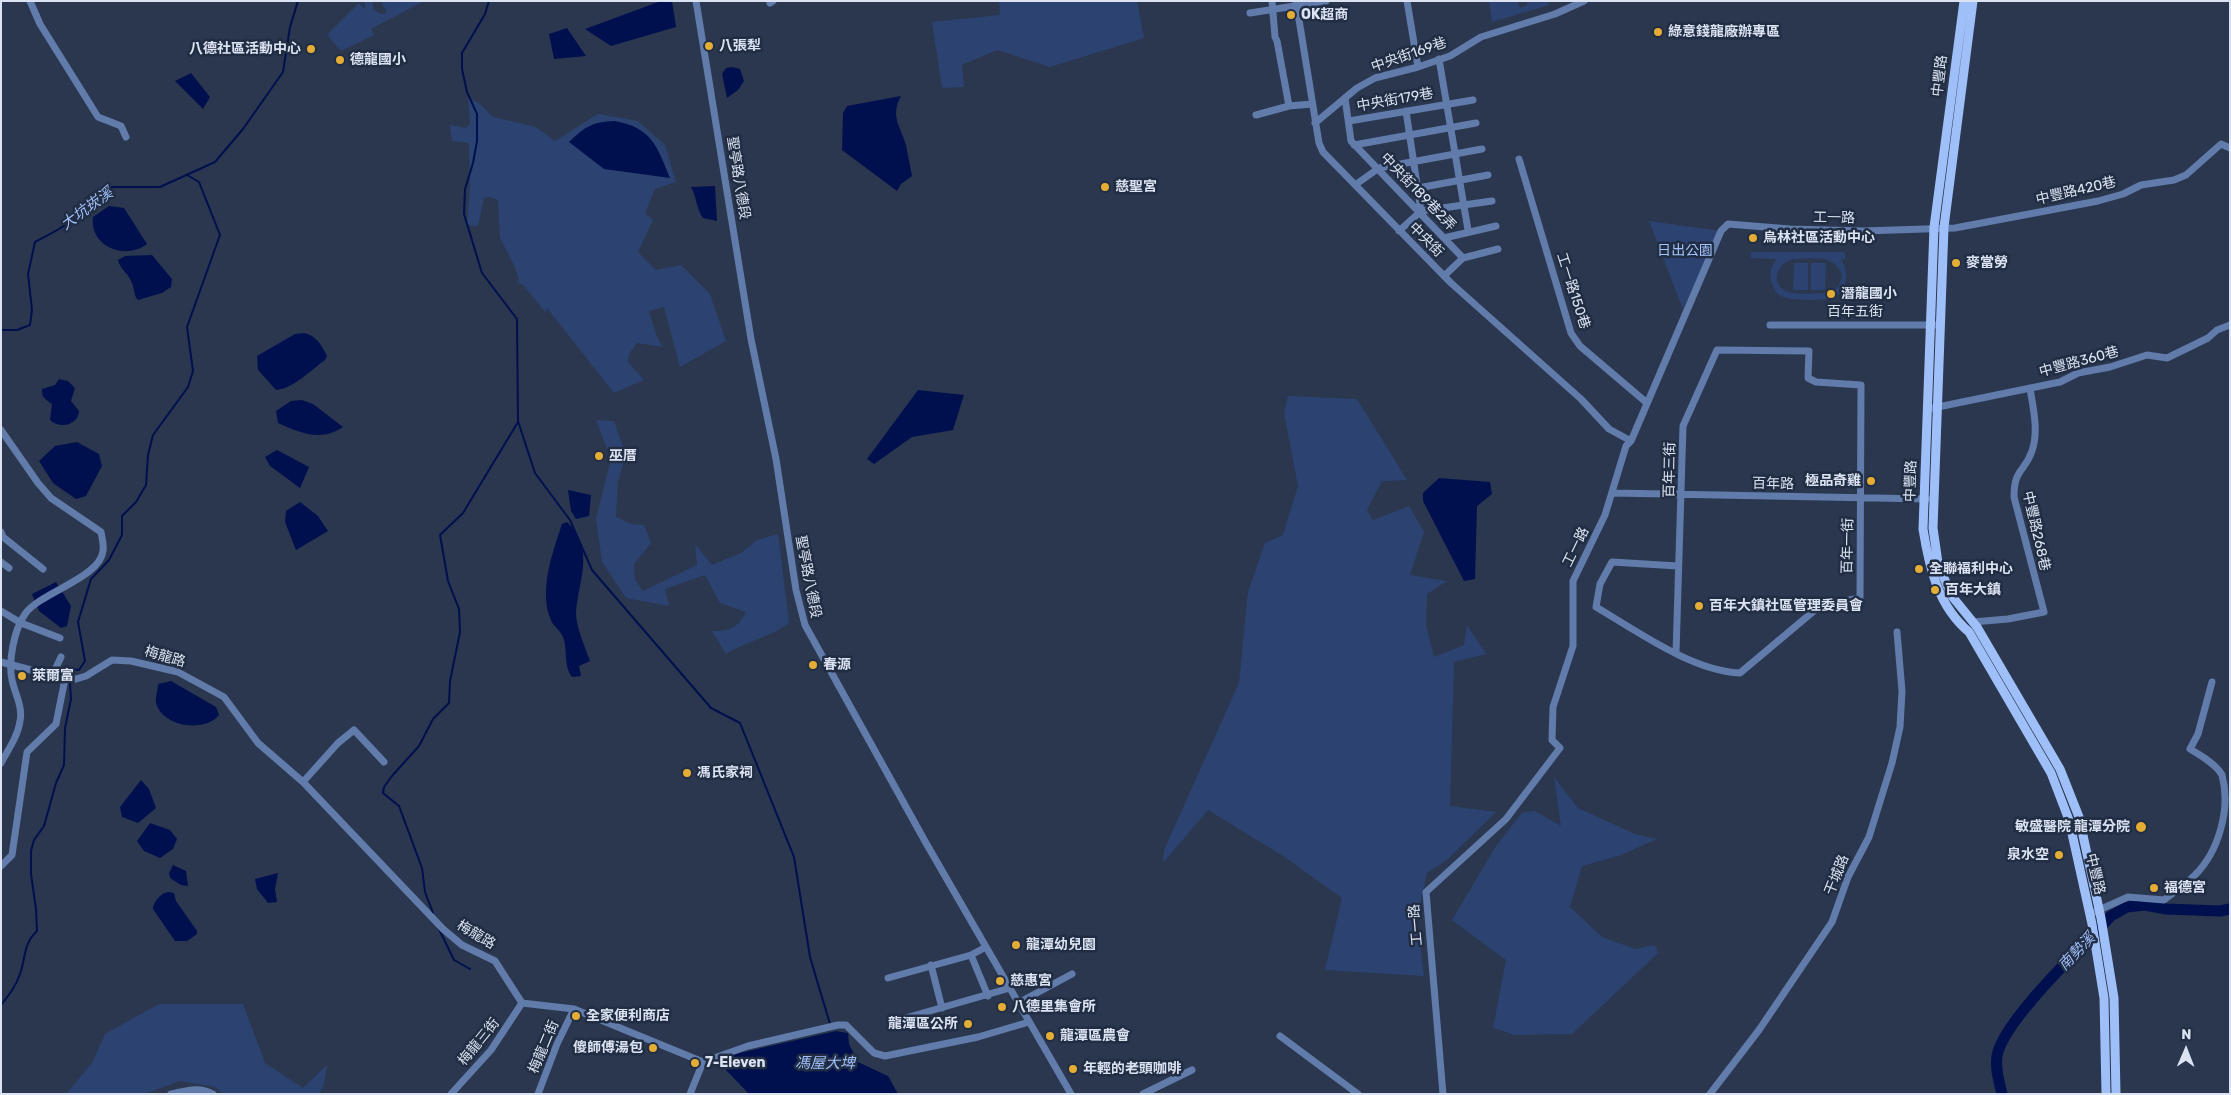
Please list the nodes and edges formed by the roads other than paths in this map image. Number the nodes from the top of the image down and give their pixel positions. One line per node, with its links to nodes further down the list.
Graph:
1 (30, 1): 27 (street)
2 (696, 1): 87 (street, 聖亭路八德段)
3 (1272, 1): 11 (street)
4 (1326, 1): 10 (street)
5 (1407, 1): 14 (street)
6 (1584, 1): 9 (street, 中央街169巷)
7 (1964, 1): 43 (main road, 中豐路)
8 (1973, 1): 44 (main road, 中豐路)
9 (1573, 3): 13 (street, 中央街169巷)
10 (1296, 4): 11 (street); 17 (street, 中央街)
11 (1273, 10): 12 (street); 19 (street)
12 (1250, 13)
13 (1439, 59): 14 (street, 中央街169巷); 18 (street)
14 (1418, 67): 15 (street, 中央街169巷)
15 (1345, 98): 22 (street); 23 (street, 中央街169巷)
16 (1474, 100): 18 (street, 中央街179巷)
17 (1312, 104): 19 (street); 23 (street, 中央街)
18 (1446, 104): 20 (street, 中央街179巷); 25 (street)
19 (1288, 106): 21 (street)
20 (1406, 111): 22 (street, 中央街179巷); 26 (street)
21 (1256, 115)
22 (1349, 121): 28 (street)
23 (1315, 123): 37 (street, 中央街)
24 (1476, 123): 25 (street)
25 (1451, 128): 26 (street); 31 (street)
26 (1409, 135): 28 (street); 33 (street)
27 (126, 137)
28 (1354, 144): 34 (street, 中央街189巷2弄)
29 (2230, 148): 44 (street, 中豐路420巷)
30 (1482, 149): 31 (street)
31 (1455, 155): 33 (street); 36 (street)
32 (1519, 158): 56 (street, 工一路150巷)
33 (1413, 162): 34 (street); 38 (street)
34 (1379, 168): 37 (street); 41 (street, 中央街189巷2弄)
35 (1488, 175): 36 (street)
36 (1459, 180): 38 (street); 40 (street)
37 (1355, 185): 46 (street, 中央街)
38 (1418, 188): 41 (street)
39 (1492, 201): 40 (street)
40 (1464, 206): 41 (street); 45 (street)
41 (1421, 211): 46 (street); 47 (street, 中央街189巷2弄)
42 (1496, 226): 45 (street)
43 (1934, 227): 44 (street, 工一路); 52 (main road, 中豐路); 56 (street, 工一路)
44 (1944, 227): 52 (main road, 中豐路)
45 (1468, 230): 47 (street)
46 (1399, 231): 50 (street, 中央街)
47 (1444, 238): 49 (street, 中央街189巷2弄)
48 (1498, 249): 49 (street)
49 (1463, 258): 50 (street)
50 (1444, 276): 59 (street, 中央街)
51 (1770, 325): 52 (street, 百年五街)
52 (1936, 325): 57 (main road, 中豐路)
53 (2230, 325): 55 (street, 中豐路360巷)
54 (1861, 385): 61 (street, 百年三街); 62 (street, 百年一街)
55 (2030, 388): 57 (street, 中豐路360巷); 70 (street, 中豐路268巷)
56 (1647, 403): 59 (street, 工一路)
57 (1932, 409): 63 (main road, 中豐路)
58 (1, 430): 71 (street)
59 (1631, 440): 60 (street, 工一路)
60 (1613, 494): 61 (street, 百年路); 111 (street, 工一路)
61 (1682, 495): 62 (street, 百年路); 66 (street, 百年三街)
62 (1861, 498): 63 (street, 百年路); 74 (street, 百年一街)
63 (1929, 499): 70 (main road, 中豐路); 86 (main road, 中豐路)
64 (1, 532): 68 (street)
65 (1, 562): 67 (street)
66 (1678, 566): 74 (street, 百年三街); 74 (street)
67 (9, 568)
68 (43, 569)
69 (1, 611): 71 (street)
70 (1972, 622): 86 (main road, 中豐路)
71 (21, 623): 73 (street); 77 (street)
72 (1897, 632): 112 (street, 干城路)
73 (60, 638)
74 (1676, 653)
75 (61, 657): 78 (street)
76 (1, 662): 77 (street, 梅龍路)
77 (11, 664): 78 (street, 梅龍路); 82 (street)
78 (52, 676): 79 (street, 梅龍路)
79 (65, 679): 83 (street, 梅龍路); 85 (street)
80 (2212, 682): 84 (street)
81 (384, 762): 83 (street)
82 (1, 763)
83 (303, 782): 95 (street, 梅龍路)
84 (2229, 806): 86 (street)
85 (1, 866)
86 (2097, 914): 113 (main road, 中豐路); 114 (main road)
87 (986, 947): 88 (street); 92 (street, 聖亭路八德段)
88 (972, 955): 89 (street); 93 (street)
89 (931, 966): 91 (street); 96 (street)
90 (1072, 974): 94 (street)
91 (888, 978)
92 (1010, 988): 93 (street); 94 (street, 聖亭路八德段)
93 (988, 996): 96 (street)
94 (1020, 1002): 99 (street, 聖亭路八德段)
95 (522, 1003): 97 (street); 105 (street, 梅龍三街)
96 (942, 1008): 98 (street)
97 (574, 1010): 101 (street); 106 (street, 梅龍二街)
98 (902, 1019)
99 (1029, 1022): 101 (street); 108 (street, 聖亭路八德段)
100 (1280, 1036): 110 (street)
101 (703, 1062): 107 (street)
102 (1192, 1070): 109 (street)
103 (171, 1094): 104 (street)
104 (213, 1094)
105 (451, 1094)
106 (538, 1094)
107 (690, 1094)
108 (1071, 1094)
109 (1144, 1094)
110 (1358, 1094)
111 (1443, 1094)
112 (1710, 1094)
113 (2106, 1094)
114 (2116, 1094)

